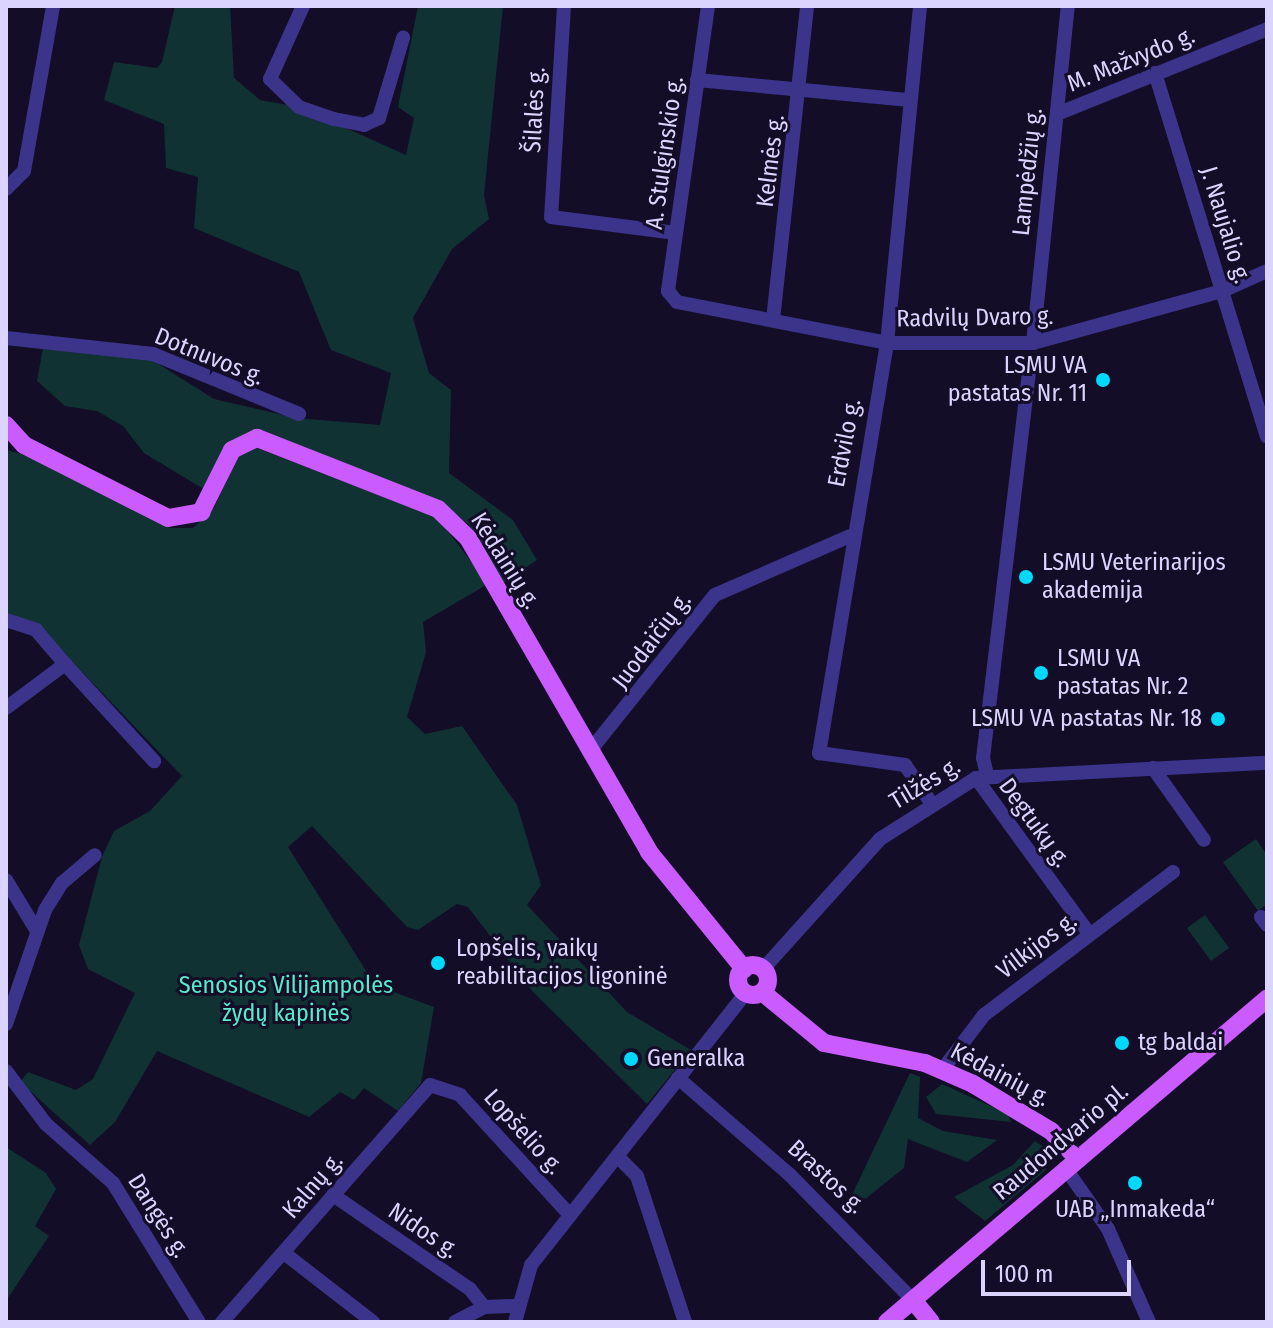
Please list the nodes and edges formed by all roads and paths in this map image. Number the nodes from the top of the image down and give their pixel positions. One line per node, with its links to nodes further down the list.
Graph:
1 (53, 6): 15 (street)
2 (303, 6): 9 (street)
3 (564, 6): 16 (street, Šilalės g.)
4 (708, 6): 11 (street, A. Stulginskio g.)
5 (807, 6): 12 (street, Kelmės g.)
6 (1068, 6): 14 (street, Lampėdžių g.)
7 (920, 7): 13 (street, Erdvilo g.)
8 (1267, 29): 10 (street, M. Mažvydo g.)
9 (403, 38)
10 (1155, 73): 14 (street, M. Mažvydo g.); 18 (street, J. Naujalio g.)
11 (697, 80): 12 (street); 16 (street, A. Stulginskio g.)
12 (802, 91): 13 (street); 20 (street, Kelmės g.)
13 (910, 100): 22 (street, Erdvilo g.)
14 (1057, 114): 23 (street, Lampėdžių g.)
15 (6, 189)
16 (676, 233): 19 (street, A. Stulginskio g.)
17 (1267, 271): 18 (street, Radvilų Dvaro g.)
18 (1222, 291): 23 (street, Radvilų Dvaro g.); 27 (street, J. Naujalio g.)
19 (677, 302): 20 (street, Radvilų Dvaro g.)
20 (773, 320): 22 (street, Radvilų Dvaro g.)
21 (6, 338): 25 (street, Dotnuvos g.)
22 (887, 343): 23 (street, Radvilų Dvaro g.); 30 (street, Erdvilo g.)
23 (1033, 343)
24 (1029, 373): 38 (street)
25 (299, 414)
26 (6, 425): 29 (main road)
27 (1267, 436)
28 (6, 439): 29 (street)
29 (24, 445): 34 (main road, Kėdainių g.)
30 (850, 536): 34 (street, Juodaičių g.); 39 (street, Erdvilo g.)
31 (6, 620): 32 (street)
32 (65, 664): 33 (street); 35 (street)
33 (6, 708)
34 (589, 752): 46 (main road, Kėdainių g.)
35 (154, 761)
36 (1267, 763): 37 (street, Tilžės g.)
37 (1156, 772): 38 (street, Tilžės g.); 40 (street)
38 (982, 777): 39 (street, Tilžės g.); 45 (street, Degtukų g.)
39 (932, 804): 46 (street, Tilžės g.)
40 (1204, 840)
41 (95, 855): 44 (street)
42 (1173, 872): 45 (street, Vilkijos g.)
43 (6, 880): 44 (street)
44 (37, 931): 49 (street)
45 (1088, 932): 50 (street, Vilkijos g.)
46 (754, 969): 47 (main road); 47 (main road)
47 (754, 993): 50 (main road, Kėdainių g.); 52 (street)
48 (1267, 999): 55 (main road, Raudondvario pl.)
49 (6, 1024)
50 (943, 1069): 55 (main road, Kėdainių g.)
51 (6, 1071): 62 (street, Dangės g.)
52 (678, 1078): 54 (street); 59 (street, Brastos g.)
53 (439, 1084): 56 (street, Kalnų g.); 57 (street, Lopšelio g.)
54 (617, 1156): 57 (street); 67 (street)
55 (1072, 1164): 59 (main road, Raudondvario pl.); 70 (street)
56 (333, 1195): 58 (street, Kalnų g.); 61 (street, Nidos g.)
57 (570, 1215): 60 (street)
58 (284, 1253): 63 (street, Kalnų g.); 64 (street)
59 (913, 1300): 68 (main road, Raudondvario pl.); 69 (main road, Brastos g.)
60 (517, 1306): 61 (street); 66 (street)
61 (484, 1307): 65 (street)
62 (199, 1322)
63 (222, 1322)
64 (373, 1322)
65 (455, 1322)
66 (515, 1322)
67 (685, 1322)
68 (887, 1322)
69 (931, 1322)
70 (1149, 1322)

